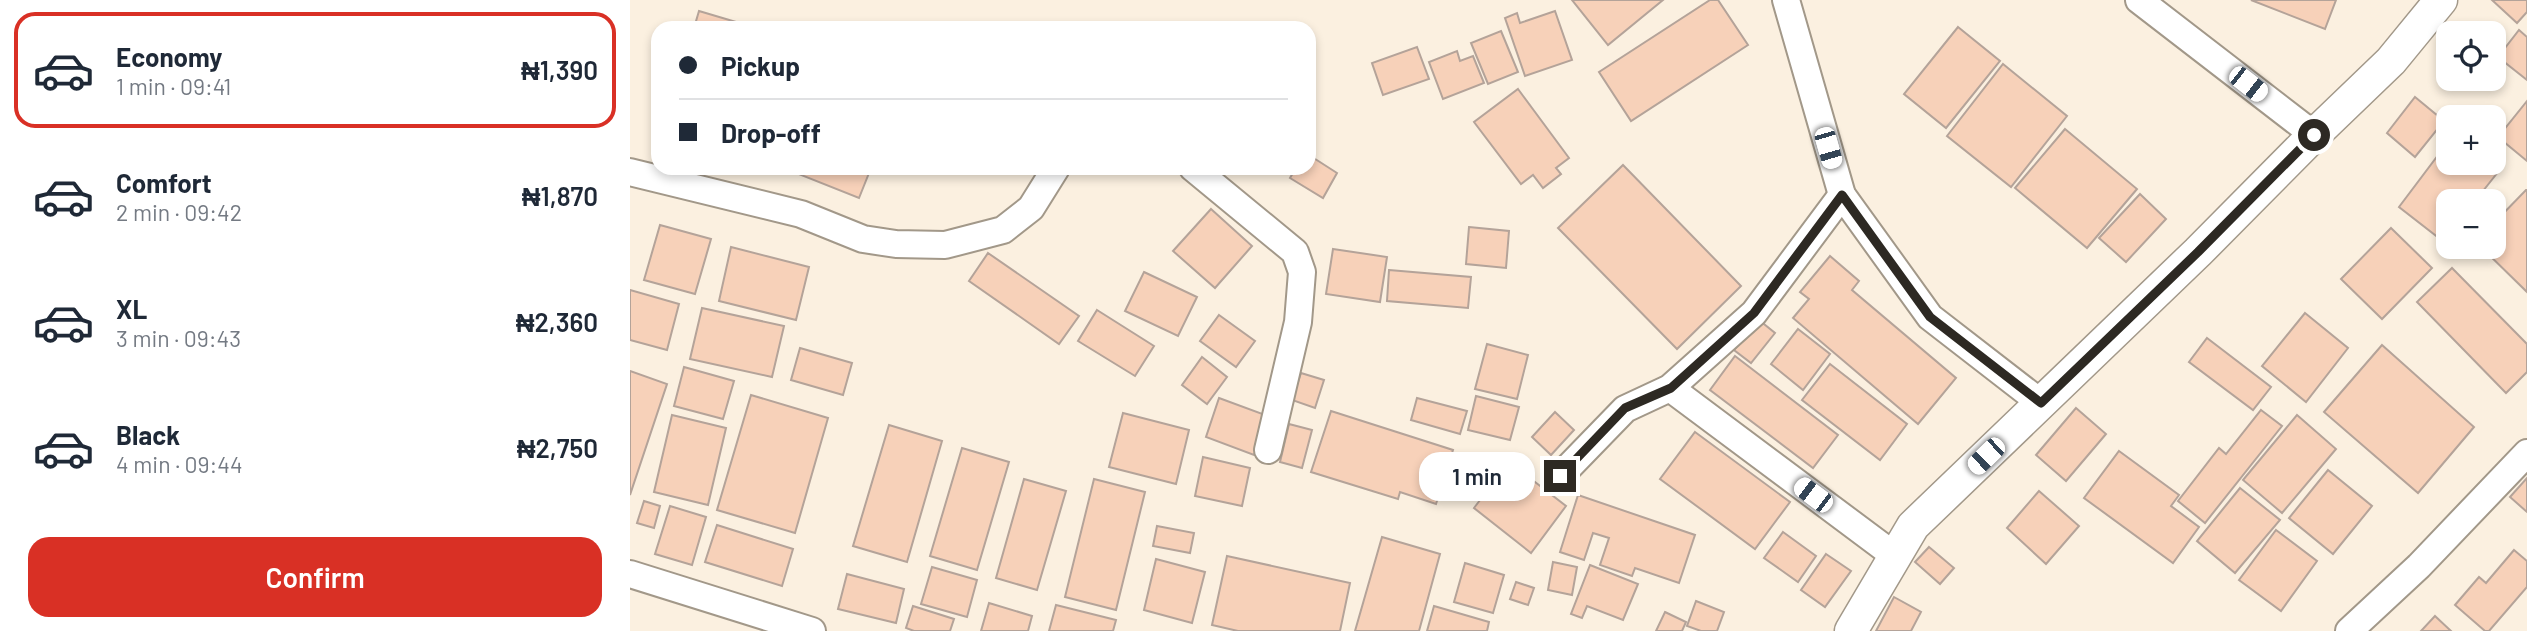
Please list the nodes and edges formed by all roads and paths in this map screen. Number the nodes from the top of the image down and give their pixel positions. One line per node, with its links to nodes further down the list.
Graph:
1 (1786, 0): 8 (street)
2 (2139, 0): 4 (street)
3 (2441, 0): 4 (street)
4 (2314, 135): 10 (street)
5 (630, 172): 6 (street)
6 (1052, 175)
7 (1202, 175): 11 (street)
8 (1842, 195): 9 (street); 10 (street)
9 (1671, 388): 13 (street); 14 (street)
10 (2041, 403): 14 (street)
11 (1268, 450)
12 (2527, 453): 18 (street)
13 (1560, 476)
14 (1895, 556): 17 (street)
15 (630, 575): 16 (street)
16 (811, 631)
17 (1851, 631)
18 (2348, 631)

